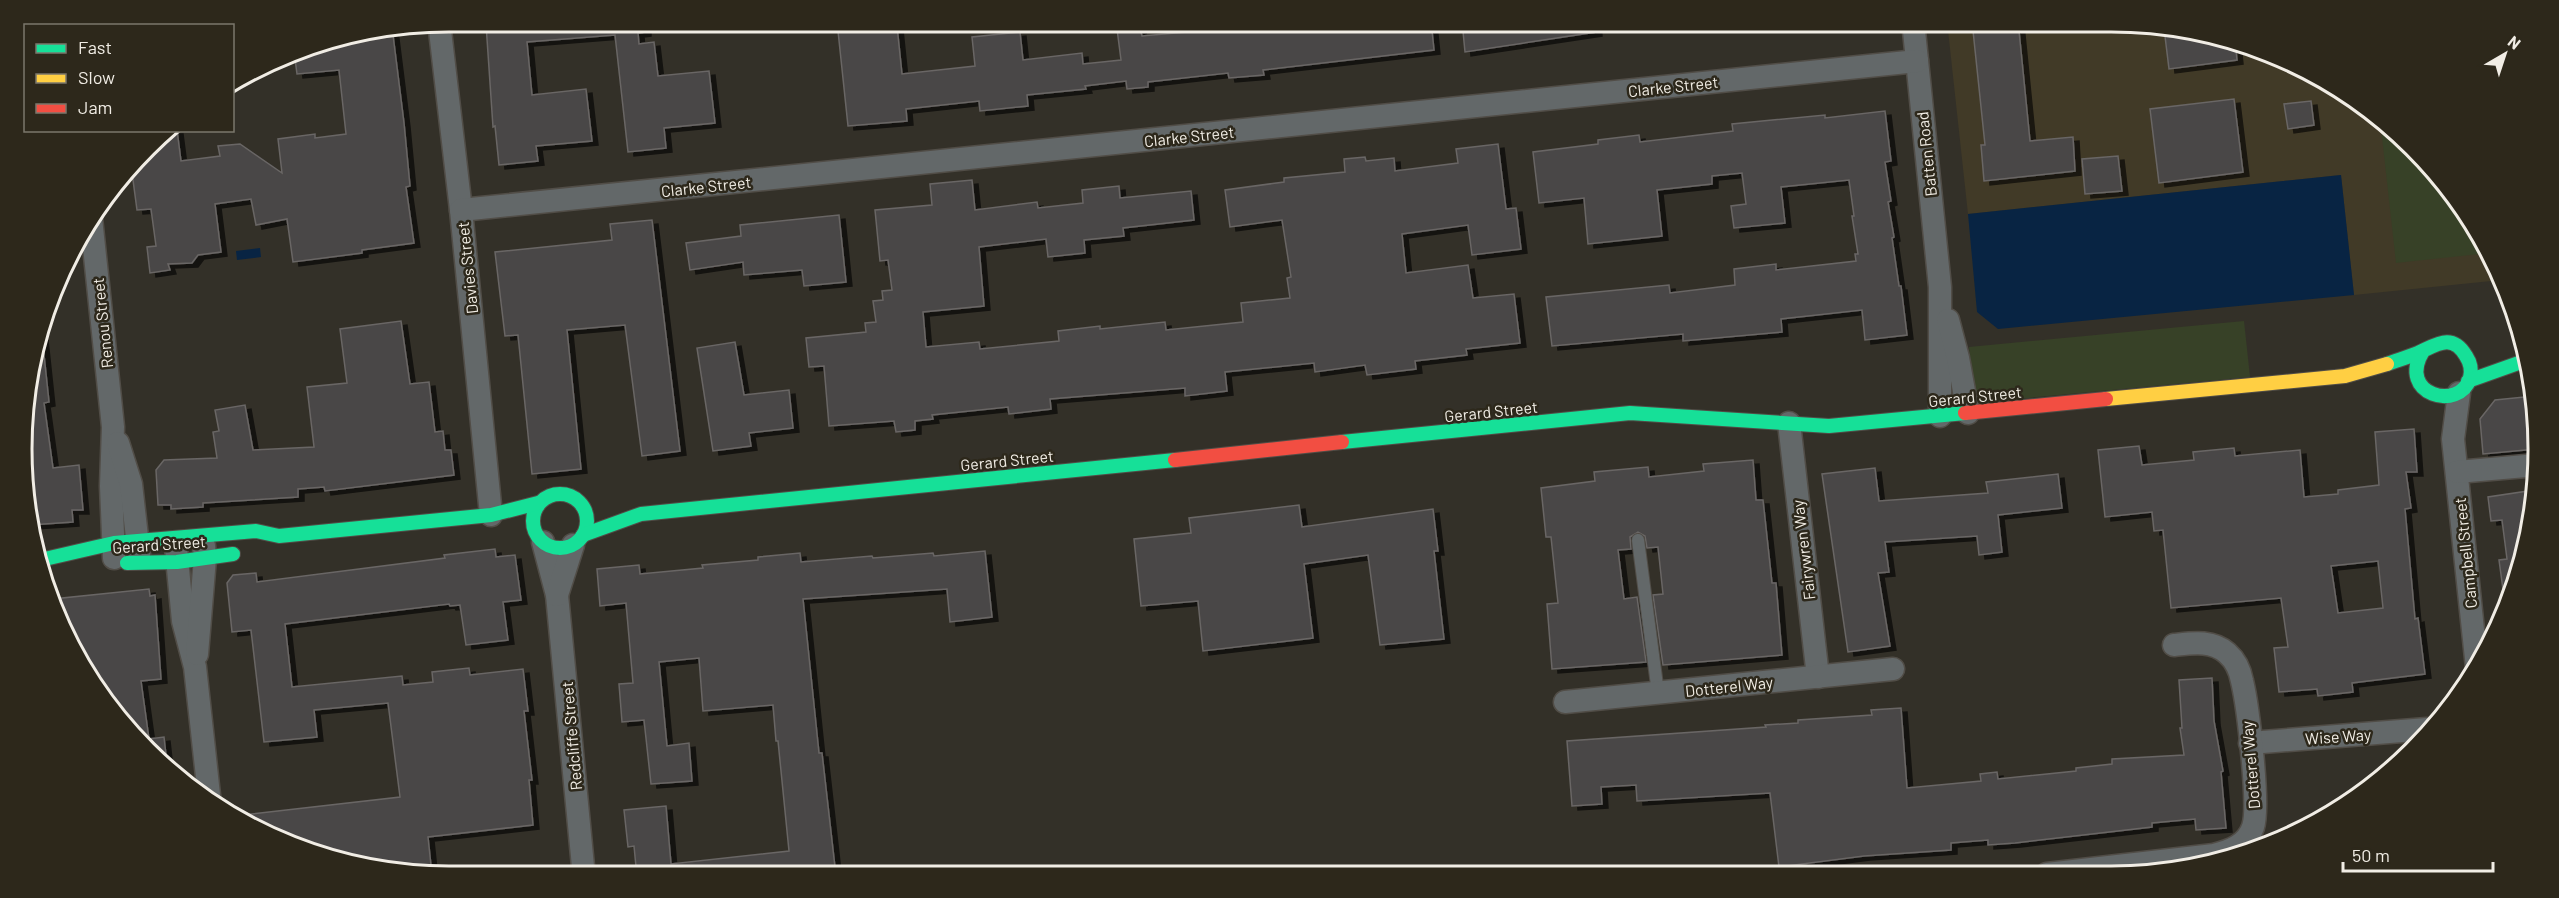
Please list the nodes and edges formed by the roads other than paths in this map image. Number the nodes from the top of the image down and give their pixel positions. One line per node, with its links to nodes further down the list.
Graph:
1 (440, 32): 4 (street, Davies Street)
2 (1914, 32): 3 (street, Batten Road)
3 (1917, 62): 4 (street, Clarke Street); 6 (street, Batten Road)
4 (461, 210): 28 (street, Davies Street)
5 (92, 232): 19 (street, Renou Street)
6 (1940, 287): 16 (street, Batten Road); 17 (street, Batten Road)
7 (2423, 351): 11 (street, Gerard Street); 14 (street); 15 (street)
8 (2498, 355): 9 (street)
9 (2516, 355)
10 (2518, 364): 14 (street)
11 (2345, 376): 12 (street, Gerard Street); 16 (street, Gerard Street)
12 (2380, 380)
13 (2404, 382): 15 (street)
14 (2463, 387): 15 (street); 20 (street, Campbell Street)
15 (2428, 390): 20 (street, Campbell Street)
16 (1968, 413): 17 (street, Gerard Street)
17 (1940, 416): 18 (street, Gerard Street)
18 (1789, 423): 27 (street, Gerard Street); 48 (street, Fairywren Way)
19 (113, 427): 36 (street, Renou Street); 38 (street, Renou Street)
20 (2453, 439): 22 (street, Campbell Street)
21 (2527, 466): 22 (street)
22 (2457, 472): 44 (street, Campbell Street)
23 (578, 500): 24 (street); 25 (street); 32 (street)
24 (538, 503): 28 (street, Gerard Street); 30 (street)
25 (599, 505)
26 (620, 509): 27 (street, Gerard Street)
27 (641, 514): 32 (street, Gerard Street)
28 (492, 515): 29 (street, Gerard Street); 30 (street, Gerard Street)
29 (279, 536): 34 (street, Gerard Street); 35 (street, Gerard Street)
30 (538, 537): 32 (street); 43 (street, Redcliffe Street)
31 (175, 538): 35 (street, Gerard Street); 36 (street, Gerard Street); 40 (street)
32 (578, 540): 43 (street, Redcliffe Street)
33 (1638, 540): 49 (lane)
34 (263, 545)
35 (204, 547): 37 (street, Gerard Street); 40 (street, Gerard Street); 46 (street)
36 (138, 551): 38 (street, Gerard Street); 38 (street, Gerard Street); 40 (street, Gerard Street)
37 (245, 552)
38 (111, 558): 39 (street, Gerard Street)
39 (48, 562)
40 (177, 562): 46 (street)
41 (48, 563): 42 (street, Gerard Street)
42 (78, 564)
43 (557, 595): 56 (street, Redcliffe Street)
44 (2482, 638)
45 (2174, 645): 52 (street, Dotterel Way)
46 (195, 667): 53 (street)
47 (1893, 669): 48 (street, Dotterel Way)
48 (1818, 677): 49 (street, Dotterel Way)
49 (1658, 693): 50 (street, Dotterel Way)
50 (1565, 702)
51 (2419, 730): 52 (street, Wise Way)
52 (2250, 742): 54 (street, Dotterel Way)
53 (208, 790)
54 (2238, 846)
55 (2195, 857): 57 (street, Dotterel Way)
56 (583, 866)
57 (2117, 866)

